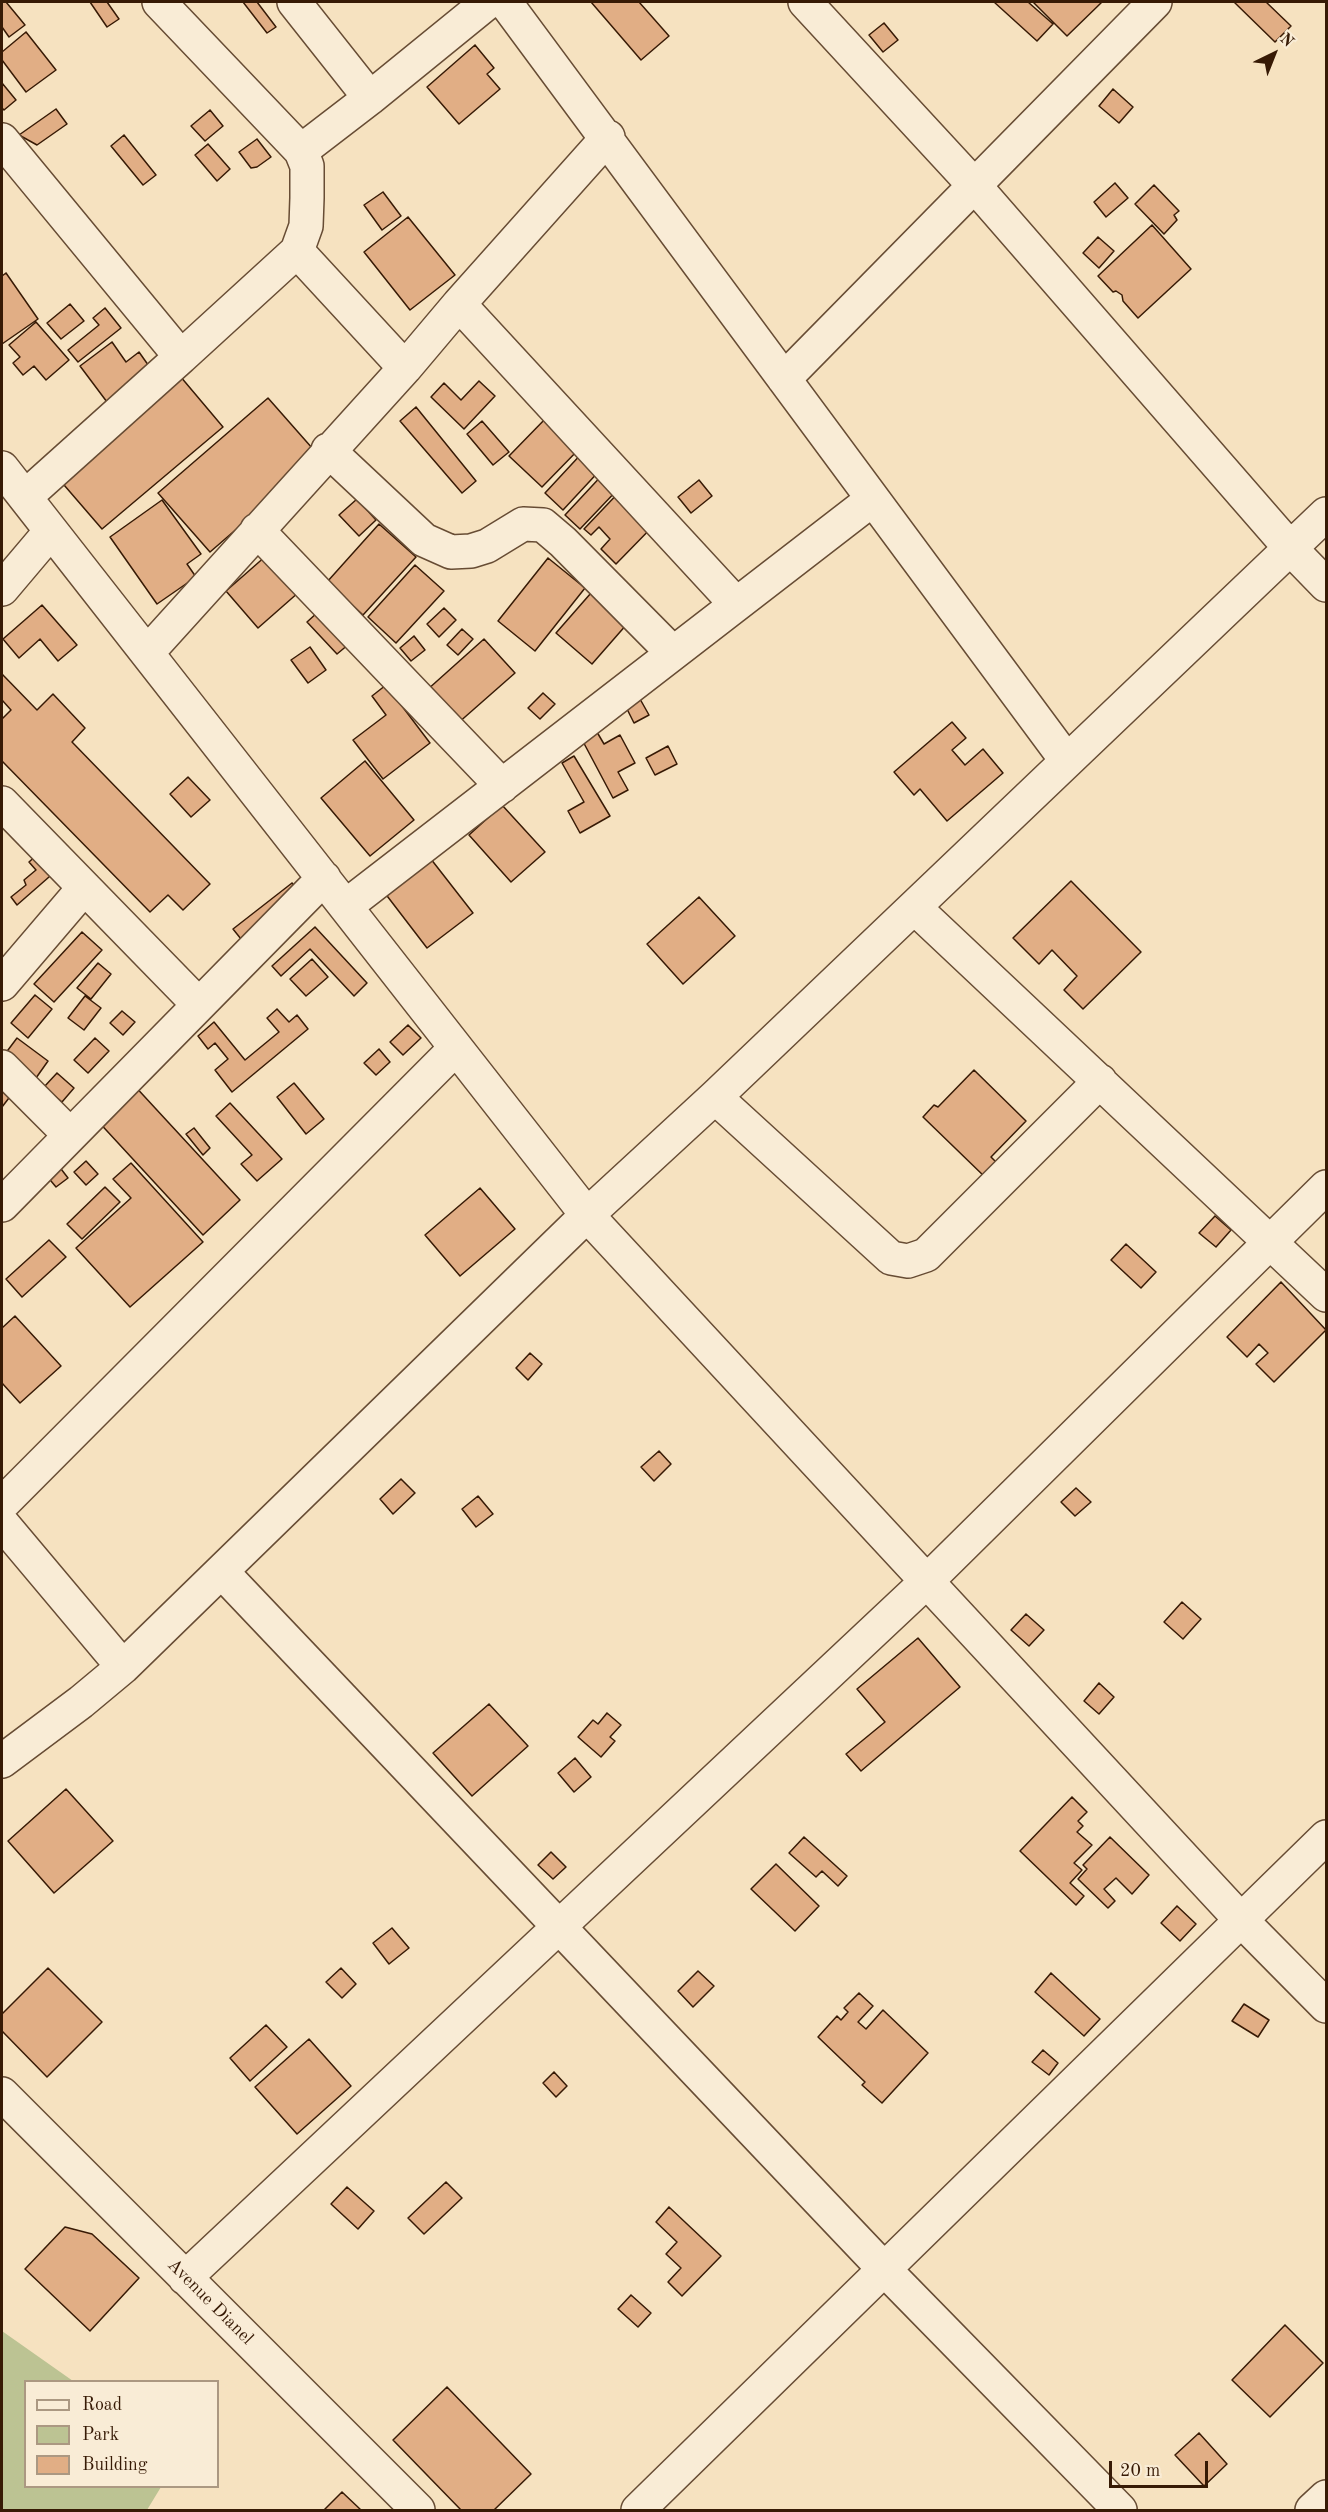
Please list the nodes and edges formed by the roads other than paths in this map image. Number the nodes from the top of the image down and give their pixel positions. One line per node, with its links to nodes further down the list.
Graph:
1 (159, 2): 10 (street)
2 (294, 2): 7 (street)
3 (488, 2): 7 (street)
4 (505, 2): 8 (street)
5 (805, 2): 11 (street)
6 (1155, 2): 11 (street)
7 (370, 98): 10 (street)
8 (608, 138): 13 (street); 16 (street)
9 (2, 140): 14 (street)
10 (300, 151): 12 (street)
11 (974, 185): 16 (street); 24 (street)
12 (297, 251): 14 (street); 15 (street)
13 (459, 304): 15 (street); 27 (street)
14 (180, 357): 19 (street)
15 (405, 368): 17 (street)
16 (784, 379): 20 (street)
17 (328, 450): 22 (street); 29 (street)
18 (2, 468): 19 (street)
19 (25, 497): 23 (street)
20 (873, 499): 27 (street); 30 (street)
21 (1326, 514): 24 (street)
22 (257, 530): 28 (street); 31 (street)
23 (51, 531): 26 (street); 28 (street)
24 (1291, 549): 25 (street); 30 (street)
25 (1326, 585)
26 (2, 589)
27 (736, 604): 29 (street)
28 (147, 653): 33 (street)
29 (673, 653): 31 (street)
30 (1067, 761): 36 (street)
31 (502, 786): 35 (street)
32 (2, 803): 34 (street)
33 (324, 878): 35 (street); 38 (street)
34 (84, 888): 37 (street); 38 (street)
35 (346, 906): 39 (street)
36 (915, 908): 41 (street); 42 (street)
37 (2, 984)
38 (199, 1005): 43 (street)
39 (456, 1048): 46 (street); 49 (street)
40 (2, 1067): 43 (street)
41 (1100, 1081): 42 (street); 47 (street)
42 (715, 1097): 46 (street)
43 (70, 1135): 45 (street)
44 (1326, 1186): 47 (street)
45 (2, 1205)
46 (587, 1215): 51 (street); 52 (street)
47 (1271, 1241): 48 (street); 52 (street)
48 (1326, 1294)
49 (2, 1504)
50 (2, 1523): 53 (street)
51 (222, 1572): 53 (street); 57 (street)
52 (926, 1582): 56 (street); 57 (street)
53 (123, 1667): 54 (street)
54 (2, 1761)
55 (1326, 1837): 56 (street)
56 (1241, 1920): 58 (street); 60 (street)
57 (560, 1928): 60 (street); 61 (street)
58 (1326, 2006)
59 (2, 2094): 61 (street, Avenue Dianel)
60 (884, 2269): 64 (street); 65 (street)
61 (185, 2278): 63 (street, Avenue Dianel)
62 (1326, 2497): 66 (street)
63 (418, 2511)
64 (638, 2511)
65 (1120, 2511)
66 (1312, 2511)

